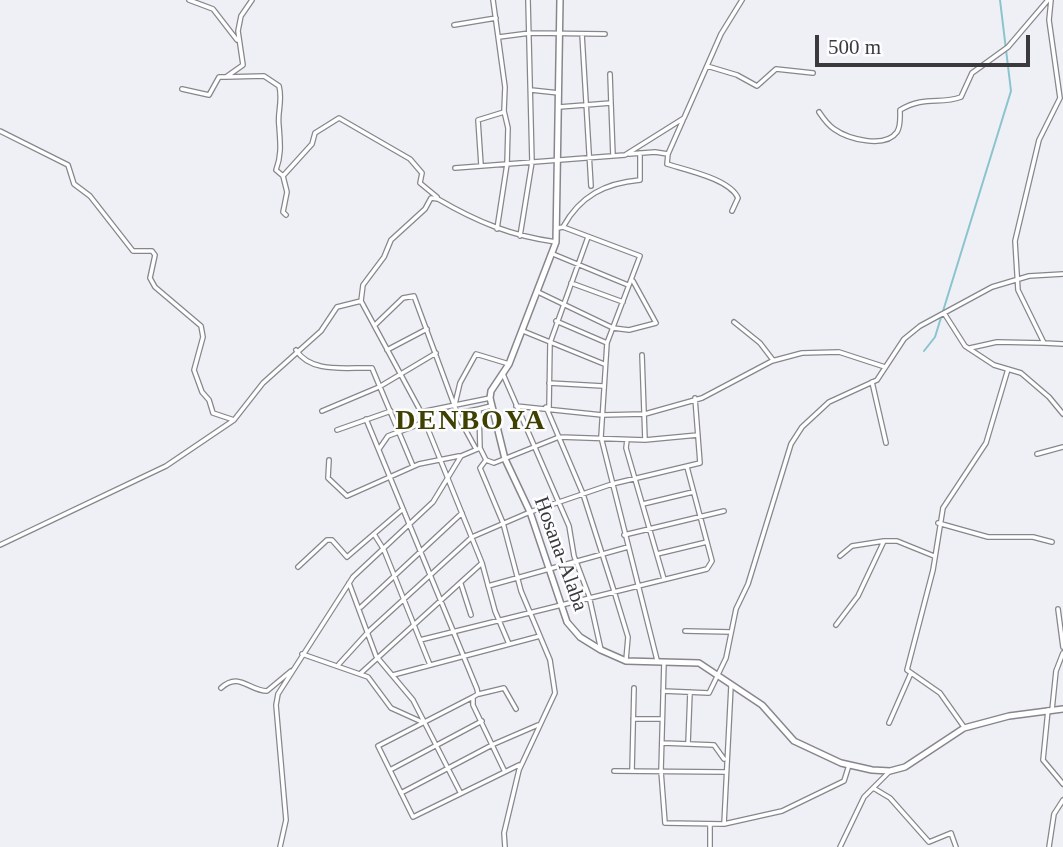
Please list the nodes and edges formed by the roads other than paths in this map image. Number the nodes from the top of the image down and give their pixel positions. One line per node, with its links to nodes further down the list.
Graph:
1 (189, 0): 15 (street)
2 (252, 0): 15 (street)
3 (493, 0): 8 (street)
4 (528, 0): 10 (street)
5 (560, 0): 11 (main road)
6 (742, 0): 16 (street)
7 (1049, 0): 26 (street); 29 (street)
8 (496, 18): 9 (street); 14 (street)
9 (454, 25)
10 (530, 33): 11 (street); 14 (street); 21 (street)
11 (560, 33): 12 (street); 22 (main road)
12 (582, 34): 13 (street); 24 (street)
13 (605, 34)
14 (499, 37): 28 (street)
15 (239, 41): 19 (street)
16 (707, 66): 17 (street); 30 (street)
17 (813, 73)
18 (610, 74): 23 (street)
19 (226, 77): 20 (street); 42 (street)
20 (183, 89)
21 (531, 90): 22 (street); 38 (street)
22 (559, 93): 27 (main road)
23 (611, 103): 24 (street); 35 (street)
24 (586, 104): 27 (street); 36 (street)
25 (1063, 105): 26 (street)
26 (1056, 106): 55 (street)
27 (559, 107): 37 (main road)
28 (504, 112): 39 (street); 40 (street)
29 (819, 112)
30 (684, 118): 33 (street); 34 (street)
31 (0, 131): 105 (street)
32 (640, 153): 33 (street); 34 (street); 47 (street)
33 (625, 155): 35 (street)
34 (668, 155): 45 (street)
35 (614, 156): 36 (street)
36 (589, 158): 37 (street); 43 (street)
37 (558, 160): 38 (street); 47 (main road)
38 (532, 162): 39 (street); 49 (street)
39 (507, 164): 40 (street); 48 (street)
40 (481, 166): 41 (street)
41 (455, 168)
42 (283, 176): 44 (street); 46 (street)
43 (592, 186)
44 (438, 199): 48 (street); 60 (street)
45 (732, 211)
46 (286, 215)
47 (561, 228): 50 (street); 51 (main road)
48 (497, 229): 49 (street)
49 (520, 236): 51 (street)
50 (588, 237): 53 (street); 56 (street)
51 (556, 242): 52 (main road)
52 (552, 254): 53 (street); 59 (main road)
53 (578, 265): 57 (street); 58 (street)
54 (1063, 274): 55 (street)
55 (1016, 279): 63 (street); 72 (street)
56 (632, 281): 58 (street); 67 (street)
57 (571, 284): 61 (street); 62 (street)
58 (628, 285): 61 (street)
59 (538, 292): 62 (street); 69 (main road)
60 (360, 301): 66 (street); 76 (street)
61 (623, 302): 67 (street)
62 (565, 303): 64 (street); 67 (street)
63 (944, 313): 74 (street); 82 (street)
64 (556, 321): 70 (street); 71 (street)
65 (734, 322): 79 (street)
66 (375, 326): 68 (street); 75 (street)
67 (613, 328): 71 (street)
68 (427, 329): 75 (street); 77 (street)
69 (523, 331): 70 (street); 80 (main road)
70 (550, 343): 81 (street); 87 (street)
71 (607, 343): 81 (street)
72 (1044, 343): 73 (street); 74 (street)
73 (1063, 344)
74 (969, 348): 83 (street)
75 (387, 350): 84 (street)
76 (296, 351): 88 (street); 105 (street)
77 (436, 353): 84 (street); 92 (street)
78 (642, 355): 101 (street)
79 (773, 360): 82 (street); 91 (street)
80 (509, 364): 85 (main road); 92 (street)
81 (604, 364): 89 (street)
82 (884, 367): 86 (street)
83 (1008, 369): 102 (street); 141 (street)
84 (400, 373): 88 (street); 99 (street)
85 (503, 374): 90 (main road); 94 (street)
86 (872, 382): 114 (street); 185 (street)
87 (549, 383): 89 (street); 95 (street)
88 (380, 386): 97 (street); 98 (street)
89 (603, 386): 103 (street)
90 (490, 398): 92 (street); 93 (main road, Hosana-Alaba)
91 (695, 398): 101 (street); 109 (street)
92 (455, 405): 99 (street); 100 (street)
93 (491, 406): 96 (street); 121 (main road, Hosana-Alaba)
94 (516, 406): 95 (street); 115 (street)
95 (547, 408): 103 (street); 110 (street)
96 (479, 409): 100 (street); 117 (street)
97 (322, 411)
98 (390, 411): 104 (street); 108 (street)
99 (421, 412): 106 (street)
100 (457, 413): 117 (street)
101 (645, 414): 103 (street); 113 (street)
102 (1063, 414)
103 (602, 415): 111 (street)
104 (366, 419): 107 (street); 118 (street)
105 (234, 420): 150 (street)
106 (425, 422): 108 (street); 124 (street)
107 (337, 430)
108 (398, 430): 118 (street); 125 (street)
109 (698, 435): 113 (street); 126 (street)
110 (559, 436): 111 (street); 115 (street); 132 (street)
111 (601, 437): 112 (street); 130 (street)
112 (627, 440): 113 (street); 129 (street)
113 (645, 440)
114 (886, 443)
115 (534, 445): 121 (street); 133 (street)
116 (1063, 447): 119 (street)
117 (478, 448): 120 (street); 123 (street)
118 (379, 449): 127 (street)
119 (1037, 454)
120 (461, 456): 124 (street); 128 (street)
121 (505, 459): 123 (street); 137 (main road, Hosana-Alaba)
122 (329, 460): 127 (street)
123 (486, 460): 140 (street)
124 (441, 461): 125 (street); 128 (street)
125 (413, 466): 127 (street)
126 (687, 467): 129 (street); 131 (street)
127 (390, 475): 135 (street)
128 (448, 478): 138 (street); 142 (street)
129 (635, 479): 130 (street); 134 (street)
130 (612, 484): 132 (street); 145 (street)
131 (693, 492): 134 (street); 139 (street)
132 (583, 495): 133 (street); 155 (street)
133 (559, 503): 137 (street); 158 (street)
134 (643, 504): 143 (street)
135 (404, 509): 142 (street); 144 (street)
136 (724, 511): 139 (street)
137 (530, 512): 140 (street); 161 (main road, Hosana-Alaba)
138 (462, 513): 146 (street); 153 (street)
139 (700, 517): 143 (street); 148 (street)
140 (503, 523): 146 (street); 164 (street)
141 (938, 523): 149 (street); 157 (street)
142 (410, 525): 152 (street); 153 (street)
143 (650, 529): 145 (street); 154 (street)
144 (374, 534): 152 (street); 160 (street)
145 (624, 536): 151 (street)
146 (472, 537): 159 (street); 162 (street)
147 (884, 541): 156 (street); 157 (street); 181 (street)
148 (707, 542): 154 (street); 165 (street)
149 (1052, 542)
150 (0, 545)
151 (628, 547): 155 (street); 168 (street)
152 (384, 550): 163 (street); 166 (street)
153 (421, 551): 162 (street); 163 (street)
154 (657, 554): 165 (street)
155 (600, 555): 158 (street); 170 (street)
156 (840, 556)
157 (934, 556): 201 (street)
158 (576, 562): 161 (street); 171 (street)
159 (482, 563): 167 (street); 169 (street)
160 (299, 567)
161 (547, 570): 164 (street); 174 (main road, Hosana-Alaba)
162 (430, 573): 172 (street); 173 (street)
163 (394, 576): 172 (street); 175 (street)
164 (518, 578): 169 (street); 177 (street)
165 (664, 579): 168 (street)
166 (349, 583): 175 (street); 192 (street)
167 (461, 583): 173 (street); 178 (street)
168 (639, 585): 170 (street); 195 (street)
169 (488, 586): 179 (street)
170 (614, 591): 171 (street); 196 (street)
171 (589, 596): 174 (street); 190 (street)
172 (403, 598): 180 (street); 182 (street)
173 (442, 601): 180 (street); 184 (street)
174 (559, 603): 177 (street); 190 (main road, Hosana-Alaba)
175 (360, 607): 182 (street)
176 (1058, 610): 189 (street)
177 (530, 612): 179 (street); 186 (street)
178 (471, 615)
179 (499, 621): 184 (street); 188 (street)
180 (414, 625): 187 (street); 193 (street)
181 (836, 625)
182 (369, 631): 193 (street); 197 (street)
183 (685, 631): 185 (street)
184 (453, 632): 187 (street); 194 (street)
185 (731, 632): 202 (street)
186 (540, 636): 188 (street); 219 (street)
187 (420, 640): 198 (street)
188 (509, 644): 194 (street)
189 (1063, 647)
190 (601, 650): 196 (main road, Hosana-Alaba)
191 (1063, 653): 213 (street)
192 (302, 654): 197 (street); 199 (street)
193 (376, 656): 200 (street); 203 (street)
194 (463, 656): 198 (street); 209 (street)
195 (660, 660): 196 (main road, Hosana-Alaba); 202 (main road, Hosana-Alaba); 207 (street)
196 (626, 661)
197 (339, 664): 200 (street)
198 (430, 665): 203 (street)
199 (292, 670): 205 (street); 243 (street)
200 (361, 673): 217 (street)
201 (911, 673): 218 (street); 220 (street)
202 (719, 674): 204 (main road, Hosana-Alaba); 208 (street)
203 (393, 676): 217 (street)
204 (731, 682): 225 (street); 227 (main road, Hosana-Alaba)
205 (221, 688)
206 (634, 688): 214 (street)
207 (663, 691): 208 (street); 215 (street)
208 (690, 692): 223 (street)
209 (478, 694): 210 (street); 211 (street)
210 (473, 697): 216 (street); 217 (street)
211 (516, 709)
212 (1063, 709): 213 (main road)
213 (1050, 710): 220 (main road); 236 (street)
214 (633, 719): 215 (street); 232 (street)
215 (662, 719): 221 (street)
216 (482, 721): 222 (street); 224 (street)
217 (424, 722): 224 (street); 228 (street)
218 (888, 723)
219 (540, 725): 222 (street); 226 (street)
220 (964, 728): 234 (main road)
221 (662, 743): 223 (street); 233 (street)
222 (494, 744): 229 (street); 230 (street)
223 (688, 744): 225 (street)
224 (435, 745): 228 (street); 229 (street)
225 (726, 761): 235 (street)
226 (521, 764): 230 (street); 244 (street)
227 (849, 765): 234 (main road, Hosana-Alaba); 242 (street)
228 (390, 770): 239 (street)
229 (448, 770): 238 (street); 239 (street)
230 (504, 771): 238 (street)
231 (614, 771): 232 (street)
232 (632, 771): 233 (street)
233 (661, 771): 235 (street); 241 (street)
234 (890, 771): 237 (street)
235 (725, 772): 242 (street)
236 (1063, 784)
237 (875, 789): 246 (street); 247 (street)
238 (460, 792): 239 (street)
239 (401, 793)
240 (1063, 800): 248 (street)
241 (710, 824): 242 (street); 245 (street)
242 (724, 824)
243 (280, 847)
244 (505, 847)
245 (710, 847)
246 (840, 847)
247 (956, 847)
248 (1049, 847)

